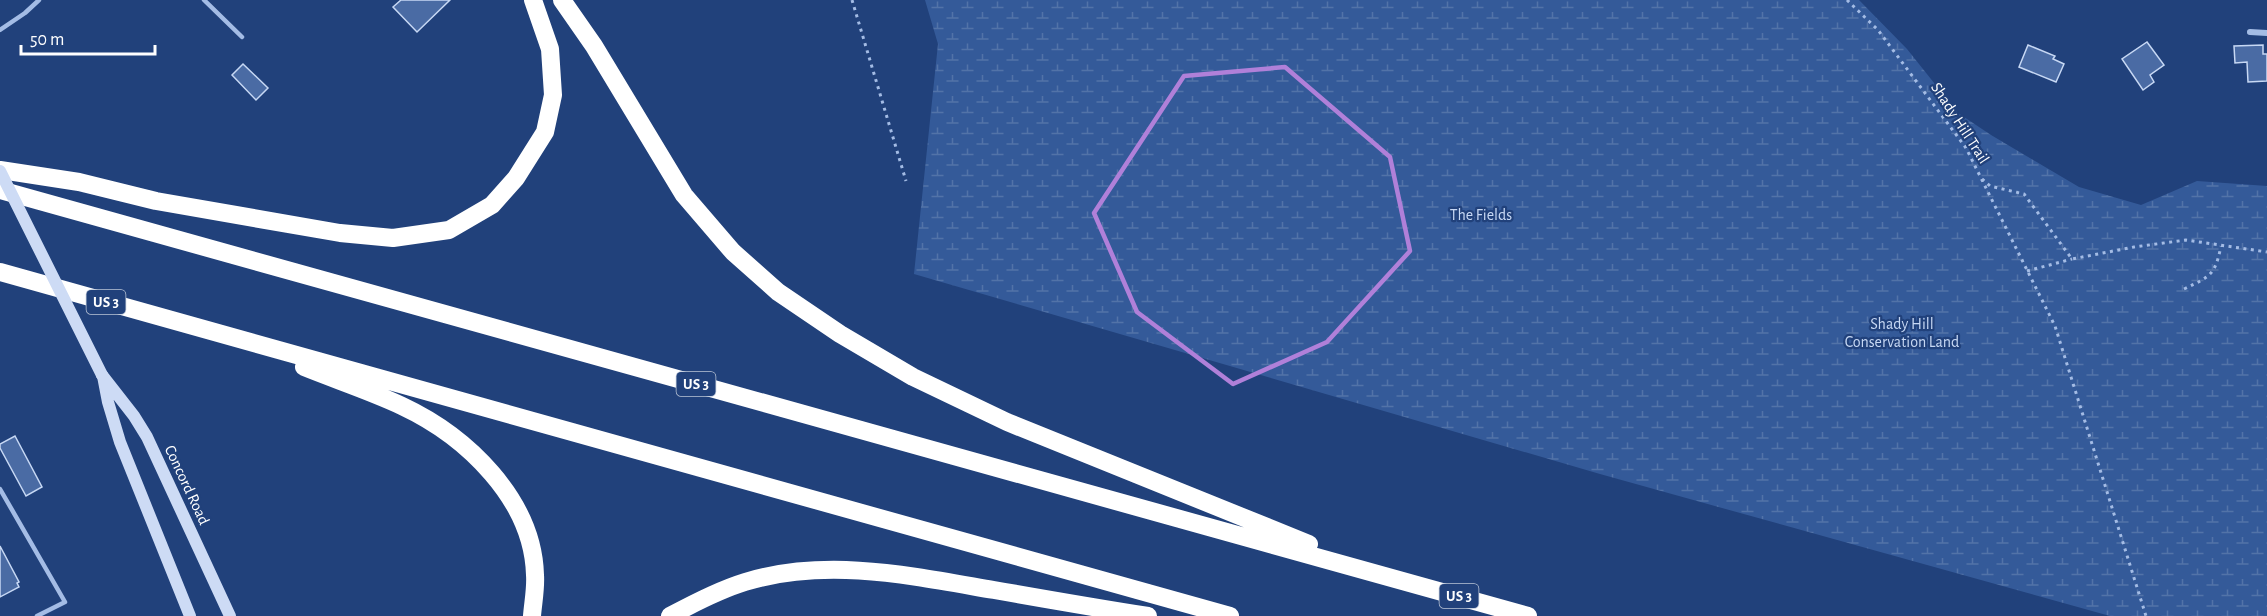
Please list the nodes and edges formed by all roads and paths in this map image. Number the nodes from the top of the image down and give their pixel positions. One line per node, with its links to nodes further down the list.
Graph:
1 (39, 0): 7 (lane)
2 (204, 0): 10 (lane)
3 (533, 0): 11 (highway)
4 (562, 0): 24 (highway)
5 (852, 0): 13 (path)
6 (1847, 0): 12 (path, Shady Hill Trail)
7 (0, 30)
8 (2250, 32): 9 (street)
9 (2267, 33)
10 (242, 37)
11 (0, 170): 22 (main road, Concord Road, bridge)
12 (1981, 178): 17 (path, Shady Hill Trail); 18 (path)
13 (906, 181)
14 (0, 190): 24 (highway, US 3)
15 (2221, 246): 16 (path); 17 (path); 20 (path)
16 (2267, 252)
17 (2072, 259): 18 (path)
18 (2027, 271): 33 (path)
19 (0, 272): 21 (highway, US 3)
20 (2184, 289)
21 (213, 331): 28 (highway); 31 (highway, US 3)
22 (102, 375): 26 (main road, Concord Road); 27 (main road, Concord Road)
23 (0, 489): 25 (lane)
24 (1391, 577): 32 (highway, US 3)
25 (37, 616)
26 (190, 616)
27 (230, 616)
28 (532, 616)
29 (670, 616): 30 (highway)
30 (1148, 616)
31 (1230, 616)
32 (1528, 616)
33 (2146, 616)

